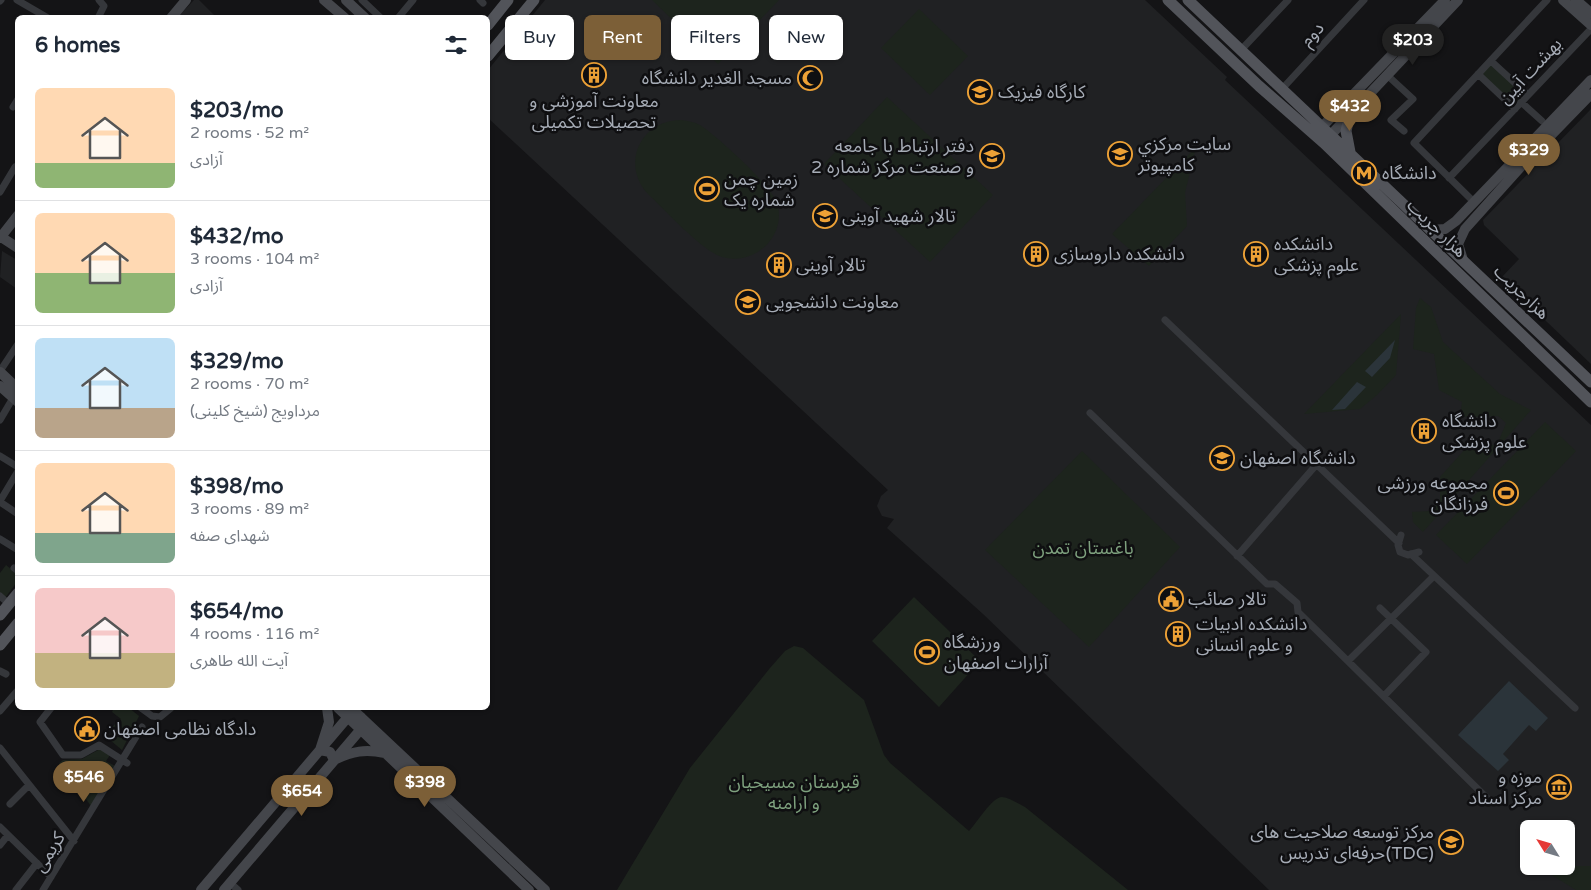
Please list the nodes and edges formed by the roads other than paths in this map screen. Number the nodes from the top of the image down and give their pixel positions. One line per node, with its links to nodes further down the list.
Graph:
1 (16, 0): 22 (street)
2 (99, 0): 23 (street)
3 (186, 0): 24 (main road)
4 (324, 0): 25 (main road)
5 (337, 0): 6 (main road)
6 (344, 0): 26 (main road)
7 (362, 0): 27 (street)
8 (413, 0): 28 (street)
9 (508, 0): 29 (main road)
10 (534, 0): 32 (main road)
11 (1168, 0): 47 (main road, هزار جریب)
12 (1188, 0): 31 (main road, هزارجریب)
13 (1288, 0): 31 (street)
14 (1364, 0): 37 (street, دوم)
15 (1445, 0): 21 (main road)
16 (1458, 0): 21 (main road)
17 (1547, 0): 33 (street)
18 (1564, 0): 30 (main road)
19 (1576, 0): 20 (main road)
20 (1590, 9)
21 (1440, 12): 35 (main road); 47 (main road)
22 (43, 15)
23 (100, 15)
24 (174, 15)
25 (340, 15)
26 (362, 15)
27 (378, 15)
28 (400, 15)
29 (490, 22)
30 (1591, 27): 39 (street, بهشت آیین)
31 (1241, 50): 37 (main road, هزارجریب)
32 (490, 54)
33 (1491, 61): 34 (street); 39 (street)
34 (1478, 74): 43 (street); 51 (street)
35 (1387, 75): 44 (main road); 46 (street)
36 (1591, 80): 49 (main road)
37 (1282, 89): 47 (main road, هزارجریب)
38 (1591, 94): 49 (main road)
39 (1528, 95): 40 (street, بهشت آیین)
40 (1521, 102): 43 (street, بهشت آیین); 45 (street)
41 (15, 104): 42 (street)
42 (13, 107)
43 (1515, 109): 51 (street, بهشت آیین)
44 (1350, 114): 47 (main road); 48 (main road)
45 (1542, 121)
46 (1404, 131)
47 (1323, 134): 48 (main road, هزارجریب); 67 (main road, هزار جریب)
48 (1350, 152): 55 (main road, هزارجریب)
49 (1521, 159): 53 (main road); 58 (main road)
50 (14, 167): 52 (street)
51 (1449, 178): 53 (street)
52 (0, 192)
53 (1474, 202): 55 (main road)
54 (15, 219): 56 (main road)
55 (1431, 230): 58 (main road, هزارجریب)
56 (0, 237): 57 (main road)
57 (15, 246)
58 (1463, 260): 62 (main road, هزارجریب)
59 (1164, 320): 71 (street)
60 (15, 348): 61 (street)
61 (0, 371): 64 (main road)
62 (1591, 382)
63 (0, 386): 65 (main road)
64 (15, 394)
65 (15, 395)
66 (15, 398): 69 (street)
67 (1591, 402)
68 (1090, 412): 80 (street)
69 (0, 420)
70 (0, 456): 72 (street)
71 (1317, 464): 79 (street); 80 (street)
72 (15, 467)
73 (15, 474): 74 (street)
74 (0, 502): 75 (street)
75 (15, 510)
76 (1, 541): 77 (street)
77 (15, 548)
78 (1419, 552): 79 (street)
79 (1411, 554): 81 (street)
80 (1238, 556): 91 (street)
81 (1434, 576): 85 (street); 94 (street)
82 (9, 601): 84 (main road); 86 (main road)
83 (1380, 608): 85 (street)
84 (0, 615)
85 (1391, 619): 91 (street); 93 (street)
86 (0, 625)
87 (15, 627): 89 (main road)
88 (15, 638): 90 (main road)
89 (0, 645)
90 (0, 656)
91 (1348, 661): 93 (street)
92 (15, 694): 99 (street)
93 (1384, 696): 110 (street)
94 (1575, 708)
95 (49, 710): 108 (street)
96 (144, 710): 97 (street)
97 (168, 710)
98 (327, 710): 105 (main road)
99 (0, 711)
100 (350, 712): 101 (main road); 103 (main road); 105 (main road)
101 (361, 717): 103 (main road); 123 (main road)
102 (142, 727): 108 (street, کریمی)
103 (361, 729): 106 (main road); 107 (main road)
104 (0, 748): 109 (street)
105 (320, 750): 107 (main road); 121 (main road)
106 (386, 753): 107 (main road); 122 (main road)
107 (334, 760): 118 (main road)
108 (125, 762): 114 (street, کریمی)
109 (29, 785): 111 (street); 114 (street)
110 (1491, 802)
111 (10, 804)
112 (0, 827): 113 (street)
113 (8, 835): 115 (street); 116 (street)
114 (74, 841): 117 (street, کریمی)
115 (0, 845)
116 (37, 863): 117 (street); 119 (street)
117 (51, 877): 120 (street, کریمی)
118 (231, 888)
119 (16, 890)
120 (43, 890)
121 (201, 890)
122 (529, 890)
123 (546, 890)

